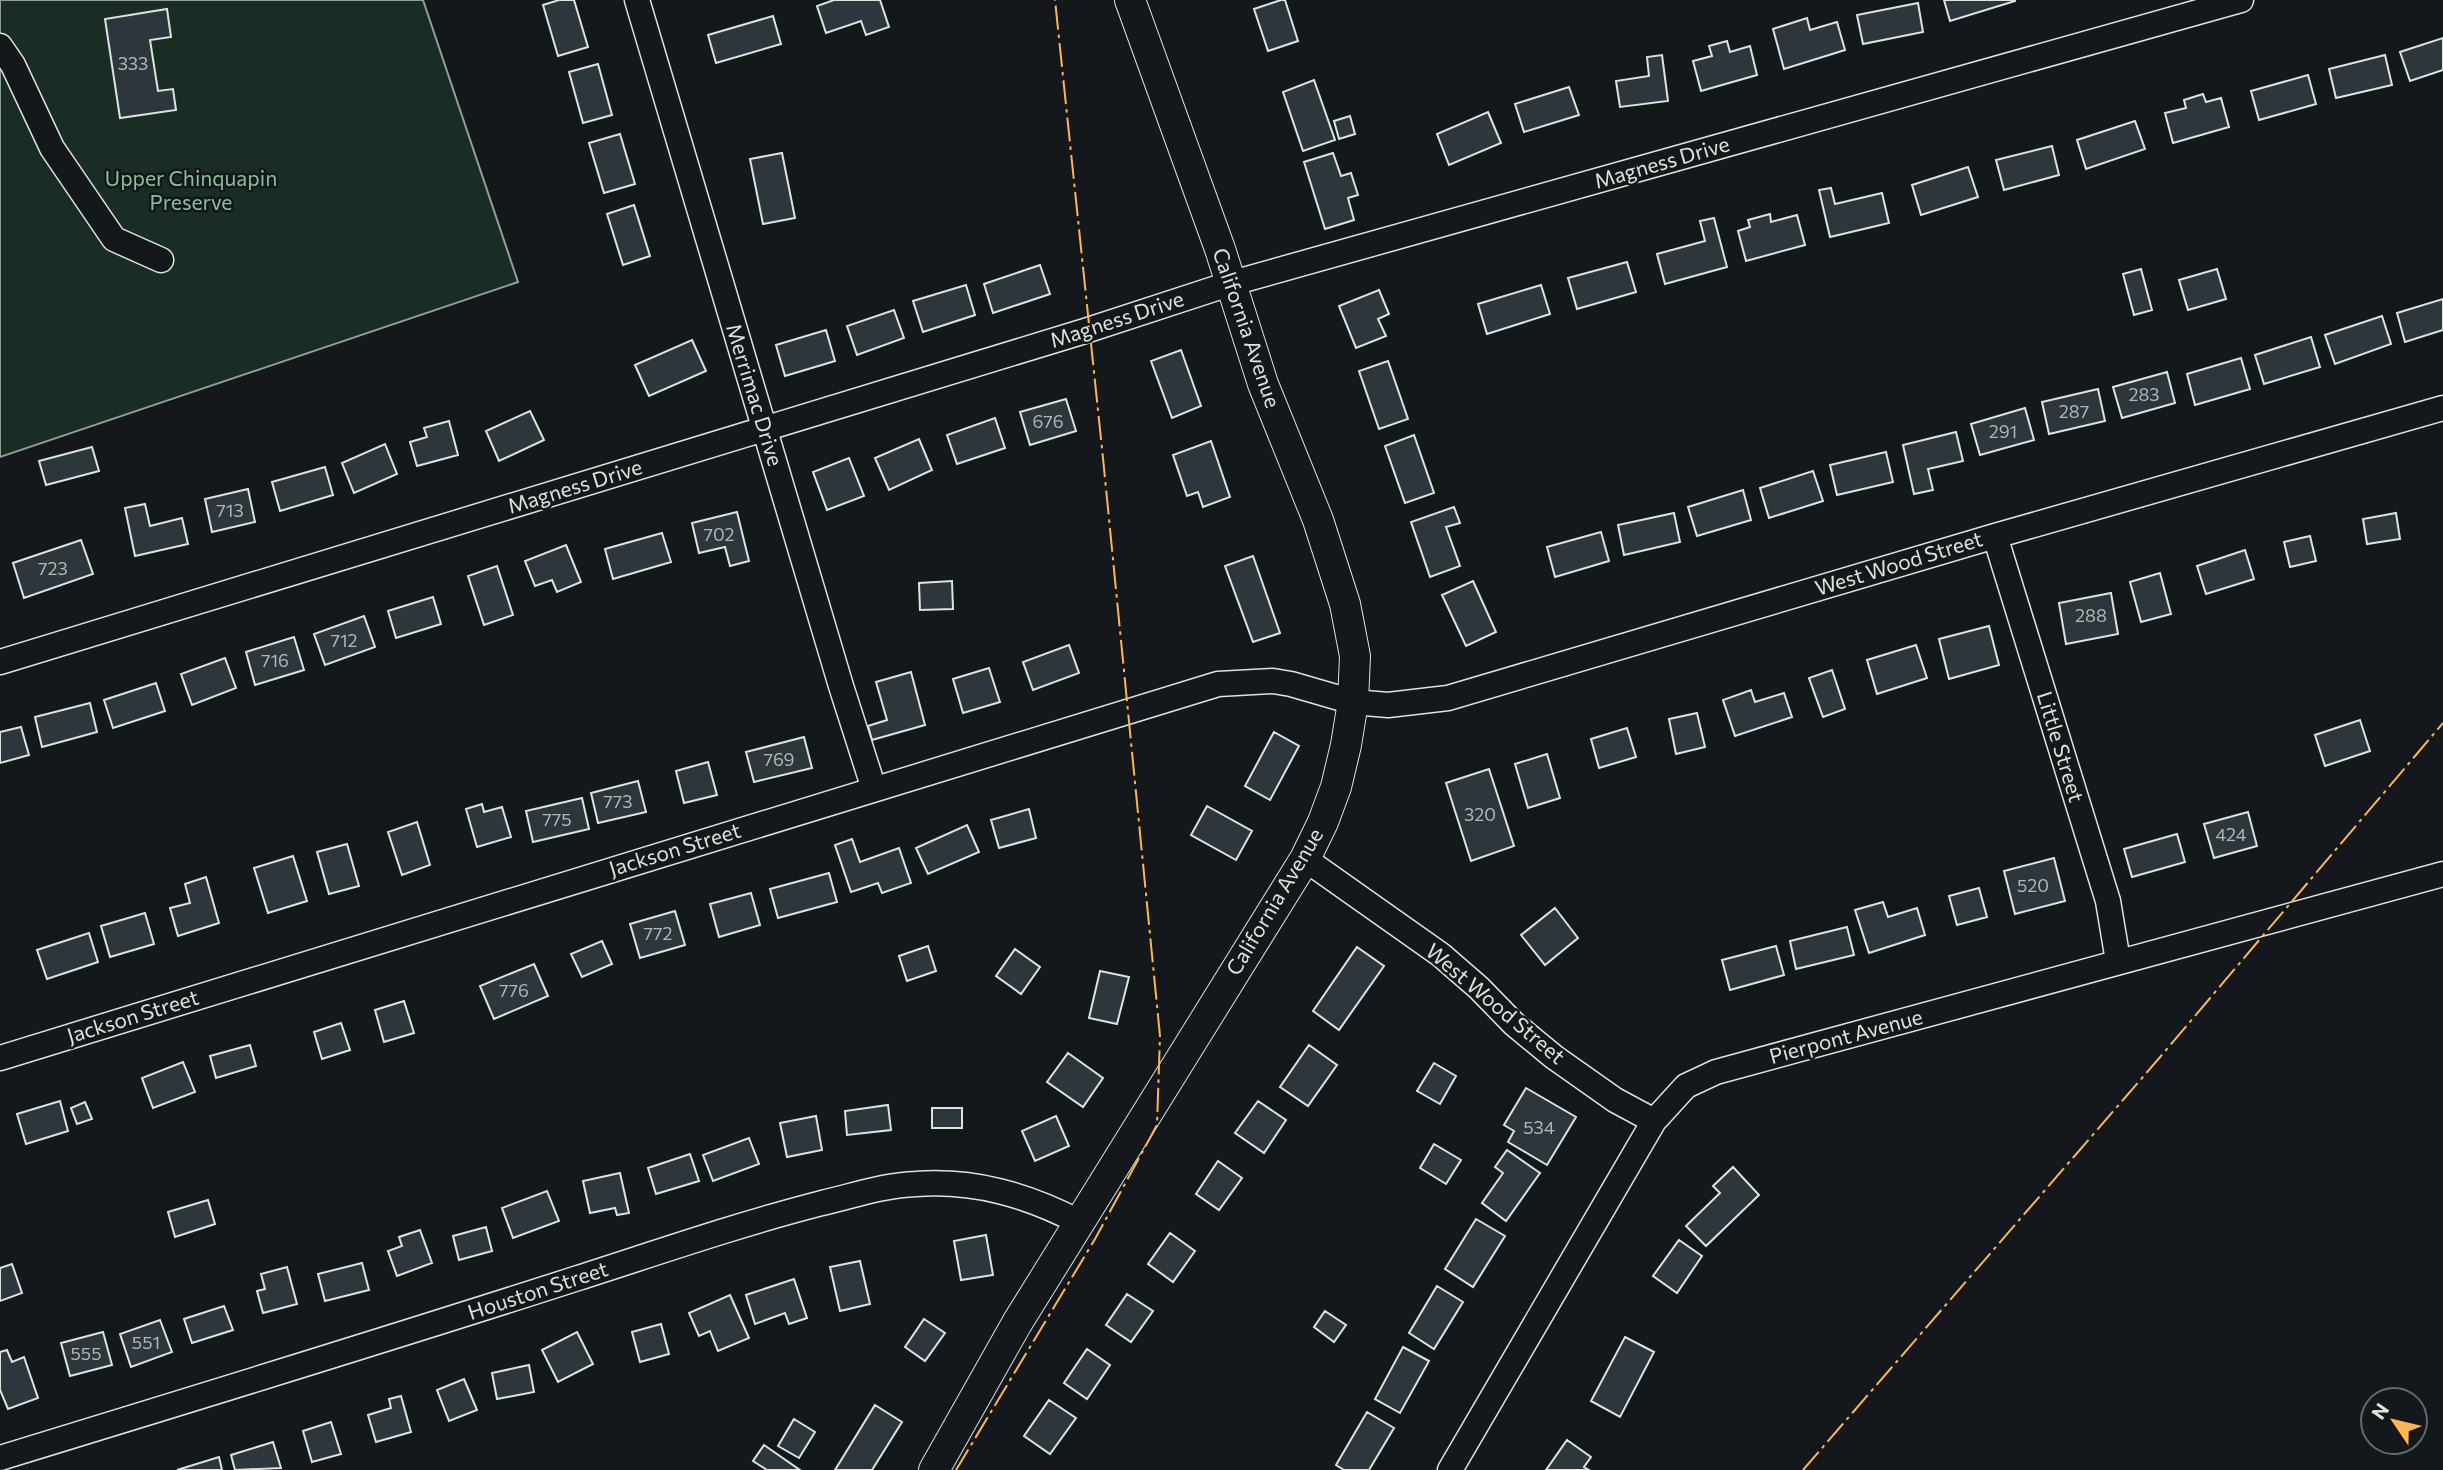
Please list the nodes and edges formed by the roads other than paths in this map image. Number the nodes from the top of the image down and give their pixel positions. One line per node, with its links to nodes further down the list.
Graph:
1 (637, 0): 8 (street, Merrimac Drive)
2 (1130, 0): 6 (main road, California Avenue)
3 (2241, 0): 6 (street, Magness Drive)
4 (0, 46): 5 (street)
5 (161, 260)
6 (1229, 284): 8 (street, Magness Drive); 11 (main road, California Avenue)
7 (2443, 408): 9 (street, West Wood Street)
8 (765, 429): 10 (street, Magness Drive); 12 (street, Merrimac Drive)
9 (1995, 536): 11 (street, West Wood Street); 15 (street, Little Street)
10 (0, 662)
11 (1353, 702): 12 (street, Jackson Street); 13 (main road, California Avenue)
12 (874, 789): 16 (street, Jackson Street)
13 (1305, 859): 17 (street, West Wood Street); 18 (main road, California Avenue)
14 (2443, 874): 15 (street, Pierpont Avenue)
15 (2118, 961): 17 (street, Pierpont Avenue)
16 (0, 1058)
17 (1654, 1121): 21 (street, Pierpont Avenue)
18 (1079, 1222): 19 (street, Houston Street); 20 (main road, California Avenue)
19 (0, 1458)
20 (934, 1470)
21 (1450, 1470)

